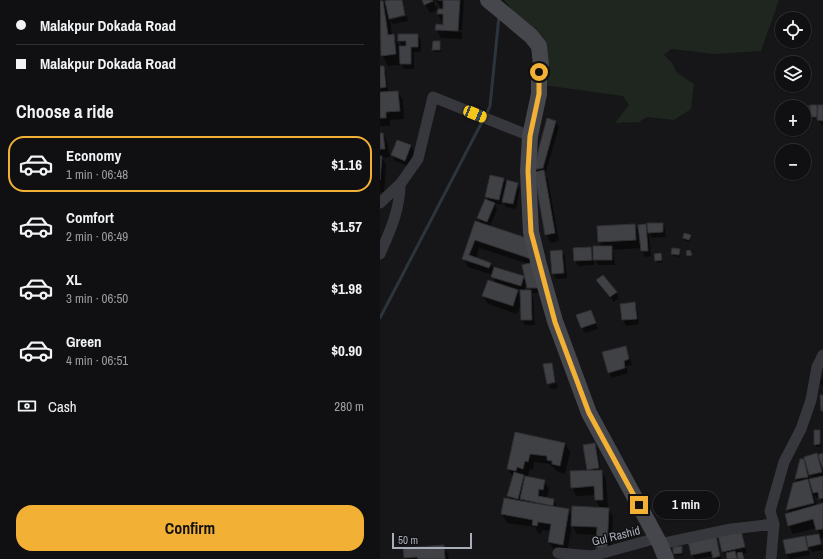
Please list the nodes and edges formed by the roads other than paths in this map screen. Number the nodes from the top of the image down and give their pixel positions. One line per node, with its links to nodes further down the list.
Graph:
1 (488, 0): 2 (street)
2 (530, 136): 3 (street); 8 (street)
3 (400, 184): 4 (street); 5 (street)
4 (380, 203)
5 (380, 254)
6 (823, 355): 7 (street)
7 (774, 524): 8 (street, Gul Rashid); 10 (street)
8 (661, 547): 9 (street, Gul Rashid)
9 (558, 553)
10 (771, 559)

